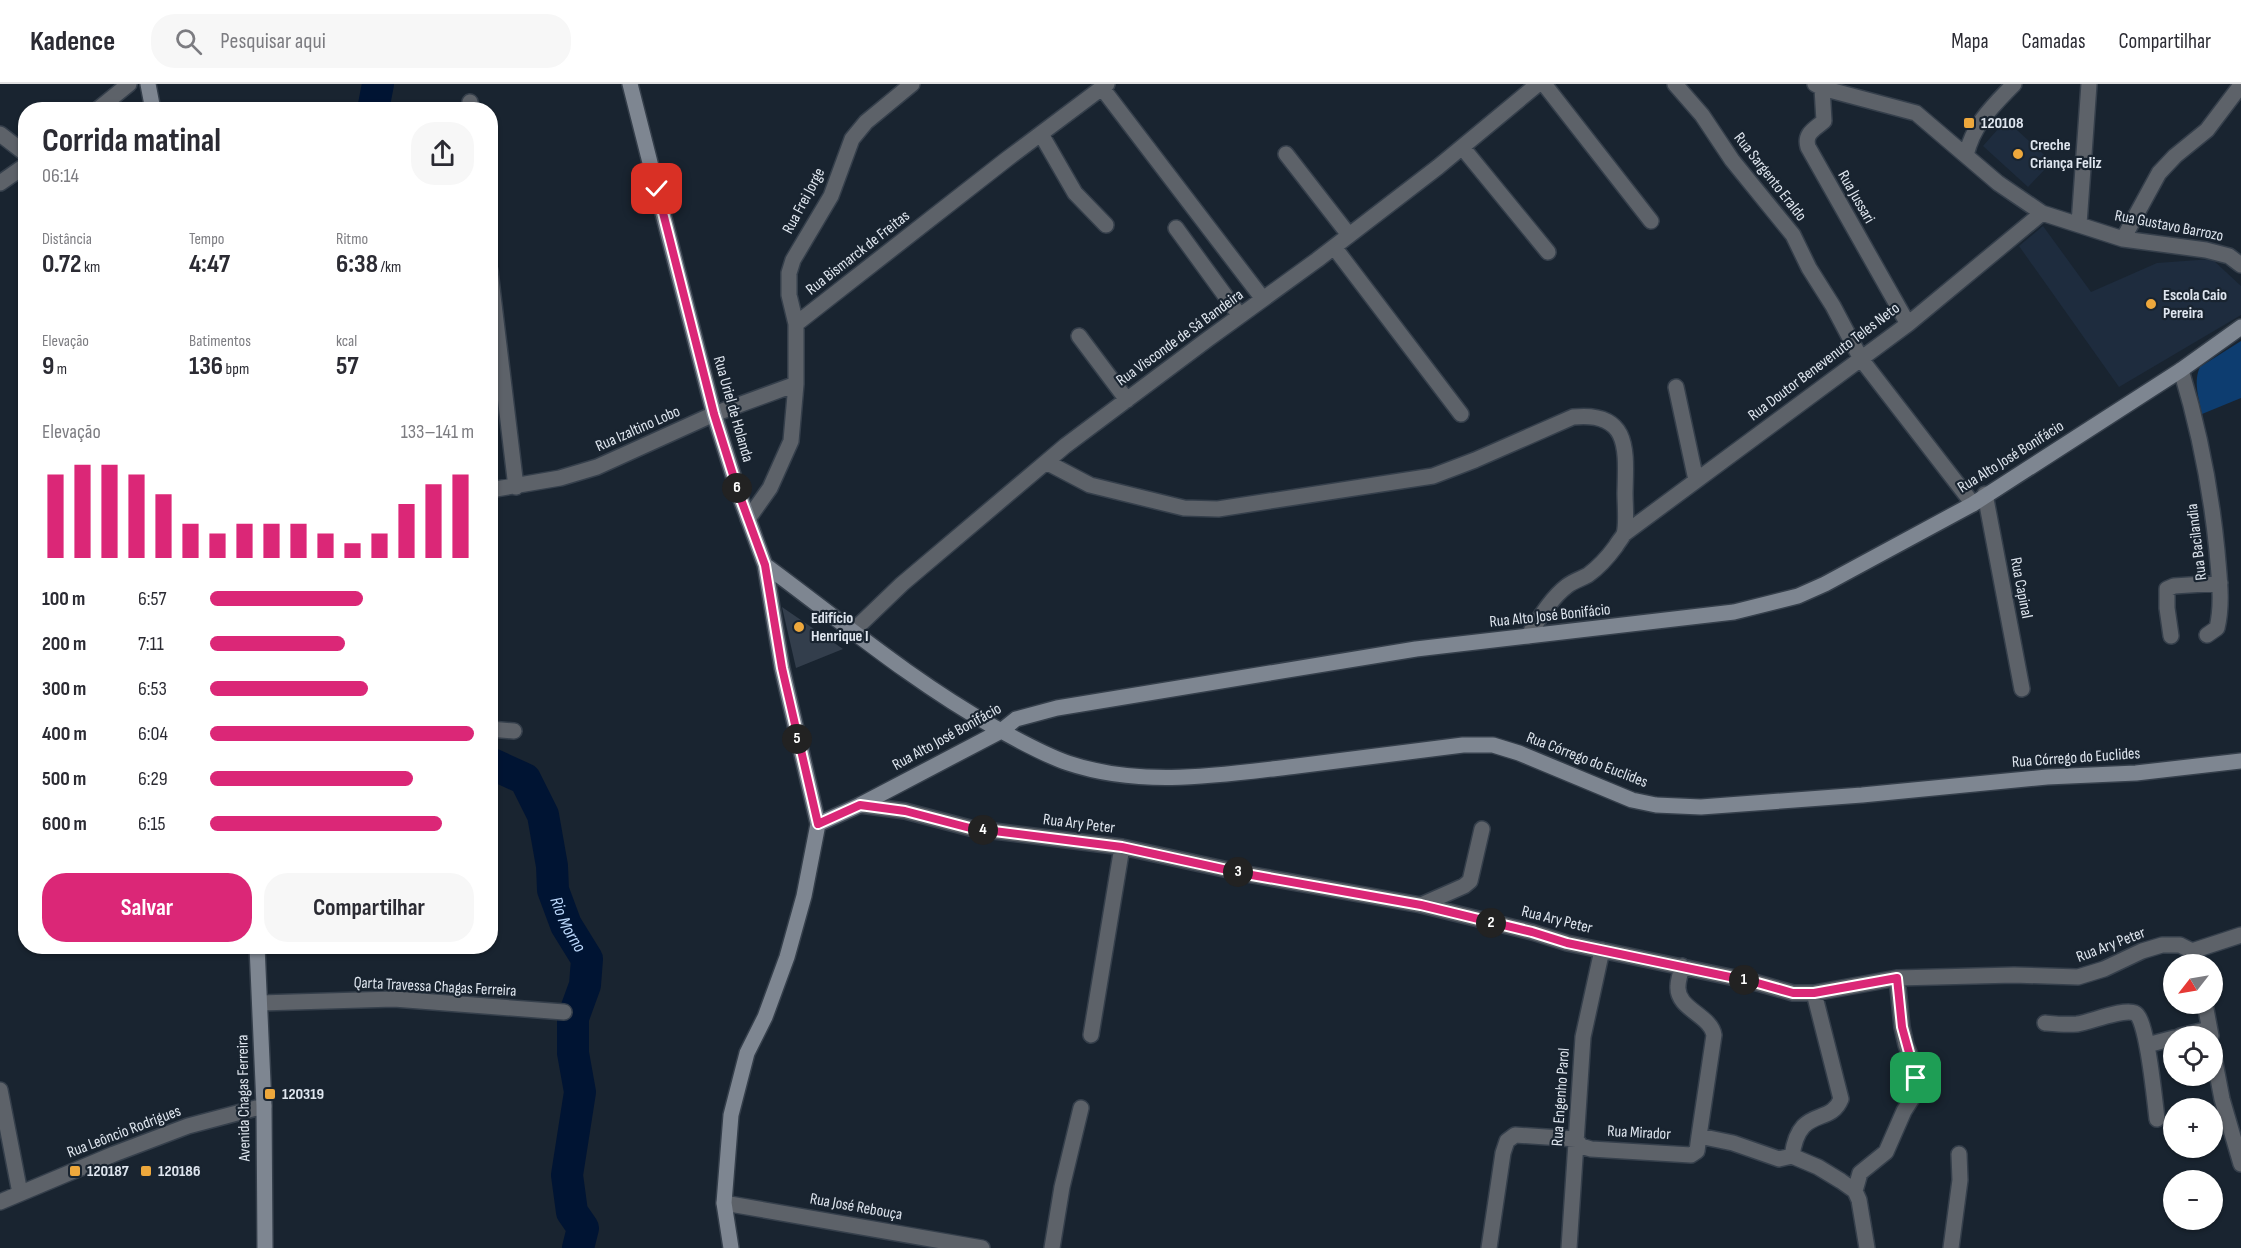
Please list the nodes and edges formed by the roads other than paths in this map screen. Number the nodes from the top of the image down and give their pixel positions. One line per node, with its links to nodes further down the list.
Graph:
1 (129, 84): 13 (street)
2 (148, 84): 14 (main road)
3 (630, 84): 45 (main road, Rua Uriel de Holanda)
4 (912, 84): 35 (street, Rua Frei Jorge)
5 (1538, 84): 17 (street, Rua Visconde de Sá Bandeira)
6 (1544, 84): 24 (street)
7 (1675, 84): 40 (street, Rua Sargento Eraldo)
8 (2014, 84): 20 (street)
9 (2087, 85): 25 (street)
10 (2241, 85): 29 (street)
11 (1105, 86): 16 (street, Rua Bismarck de Freitas); 33 (street)
12 (1819, 86): 20 (street); 36 (street, Rua Jussari)
13 (107, 102)
14 (151, 102)
15 (0, 134): 18 (street)
16 (1041, 134): 26 (street); 35 (street, Rua Bismarck de Freitas)
17 (1462, 147): 28 (street, Rua Visconde de Sá Bandeira); 31 (street)
18 (18, 148)
19 (1286, 154): 28 (street)
20 (1966, 155): 23 (street, Rua Gustavo Barrozo)
21 (18, 171): 22 (street)
22 (0, 183)
23 (2042, 213): 25 (street, Rua Gustavo Barrozo); 36 (street, Rua Doutor Benevenuto Teles Neto)
24 (1651, 221)
25 (2079, 224): 29 (street, Rua Gustavo Barrozo)
26 (1106, 225)
27 (1176, 228): 34 (street)
28 (1349, 235): 30 (street, Rua Visconde de Sá Bandeira)
29 (2123, 239): 32 (street, Rua Gustavo Barrozo)
30 (1334, 247): 33 (street, Rua Visconde de Sá Bandeira); 46 (street)
31 (1548, 252)
32 (2241, 265)
33 (1263, 300): 34 (street, Rua Visconde de Sá Bandeira)
34 (1240, 316): 44 (street, Rua Visconde de Sá Bandeira)
35 (796, 324): 42 (street)
36 (1908, 324): 40 (street, Rua Doutor Benevenuto Teles Neto)
37 (2241, 327): 41 (main road, Rua Alto José Bonifácio)
38 (1079, 336): 44 (street)
39 (498, 337): 49 (street)
40 (1861, 358): 48 (street, Rua Doutor Benevenuto Teles Neto); 51 (street, Rua Sargento Eraldo)
41 (2181, 370): 51 (main road, Rua Alto José Bonifácio); 55 (street, Rua Bacilandia)
42 (796, 384): 45 (street, Rua Izaltino Lobo); 52 (street)
43 (1676, 387): 48 (street)
44 (1127, 400): 47 (street, Rua Visconde de Sá Bandeira)
45 (714, 414): 49 (street, Rua Izaltino Lobo); 52 (main road, Rua Uriel de Holanda)
46 (1461, 414)
47 (1047, 463): 53 (street); 56 (street, Rua Visconde de Sá Bandeira)
48 (1696, 480): 53 (street, Rua Doutor Benevenuto Teles Neto)
49 (516, 486): 50 (street, Rua Izaltino Lobo)
50 (498, 489)
51 (1979, 499): 58 (main road, Rua Alto José Bonifácio); 60 (street, Rua Capinal)
52 (748, 519): 54 (main road, Rua Uriel de Holanda)
53 (1624, 534): 58 (street)
54 (765, 565): 56 (main road); 66 (main road, Rua Uriel de Holanda)
55 (2220, 583): 57 (street, Rua Bacilandia); 59 (street)
56 (852, 632): 63 (main road)
57 (2207, 635)
58 (1528, 636): 63 (main road, Rua Alto José Bonifácio)
59 (2171, 636)
60 (2022, 688)
61 (498, 730): 62 (street)
62 (514, 731)
63 (1001, 731): 64 (main road, Rua Córrego do Euclides); 65 (main road, Rua Alto José Bonifácio)
64 (2241, 761)
65 (860, 805): 66 (main road, Rua Alto José Bonifácio); 68 (street, Rua Ary Peter)
66 (818, 824): 97 (main road)
67 (1482, 829): 69 (street)
68 (1122, 847): 69 (street, Rua Ary Peter); 81 (street)
69 (1421, 905): 71 (street, Rua Ary Peter)
70 (2241, 935): 74 (street, Rua Ary Peter)
71 (1602, 950): 75 (street, Rua Ary Peter); 90 (street, Rua Engenho Parol)
72 (258, 954): 78 (main road, Avenida Chagas Ferreira)
73 (2190, 954): 76 (street, Rua Ary Peter)
74 (2202, 954)
75 (1682, 966): 77 (street, Rua Ary Peter); 89 (street)
76 (1897, 978): 77 (street, Rua Ary Peter); 94 (street)
77 (1814, 993): 92 (street)
78 (264, 1003): 79 (street, Qarta Travessa Chagas Ferreira); 86 (main road, Avenida Chagas Ferreira)
79 (564, 1012)
80 (2045, 1023): 83 (street)
81 (1091, 1035)
82 (2163, 1041): 83 (street)
83 (2147, 1045): 88 (street)
84 (2220, 1086): 93 (street)
85 (0, 1090): 95 (street)
86 (264, 1106): 95 (street, Rua Leôncio Rodrigues); 99 (main road, Avenida Chagas Ferreira)
87 (1081, 1108): 102 (street)
88 (2157, 1119)
89 (1699, 1136): 90 (street, Rua Mirador); 92 (street)
90 (1576, 1139): 103 (street, Rua Mirador); 104 (street, Rua Engenho Parol)
91 (1959, 1154): 106 (street)
92 (1792, 1156): 94 (street)
93 (2241, 1164)
94 (1855, 1191): 105 (street)
95 (20, 1193): 96 (street, Rua Leôncio Rodrigues)
96 (0, 1202)
97 (724, 1203): 98 (street, Rua José Rebouça); 100 (main road)
98 (947, 1245): 101 (street, Rua José Rebouça)
99 (265, 1248)
100 (731, 1248)
101 (982, 1248)
102 (1053, 1248)
103 (1489, 1248)
104 (1569, 1248)
105 (1867, 1248)
106 (1951, 1248)

